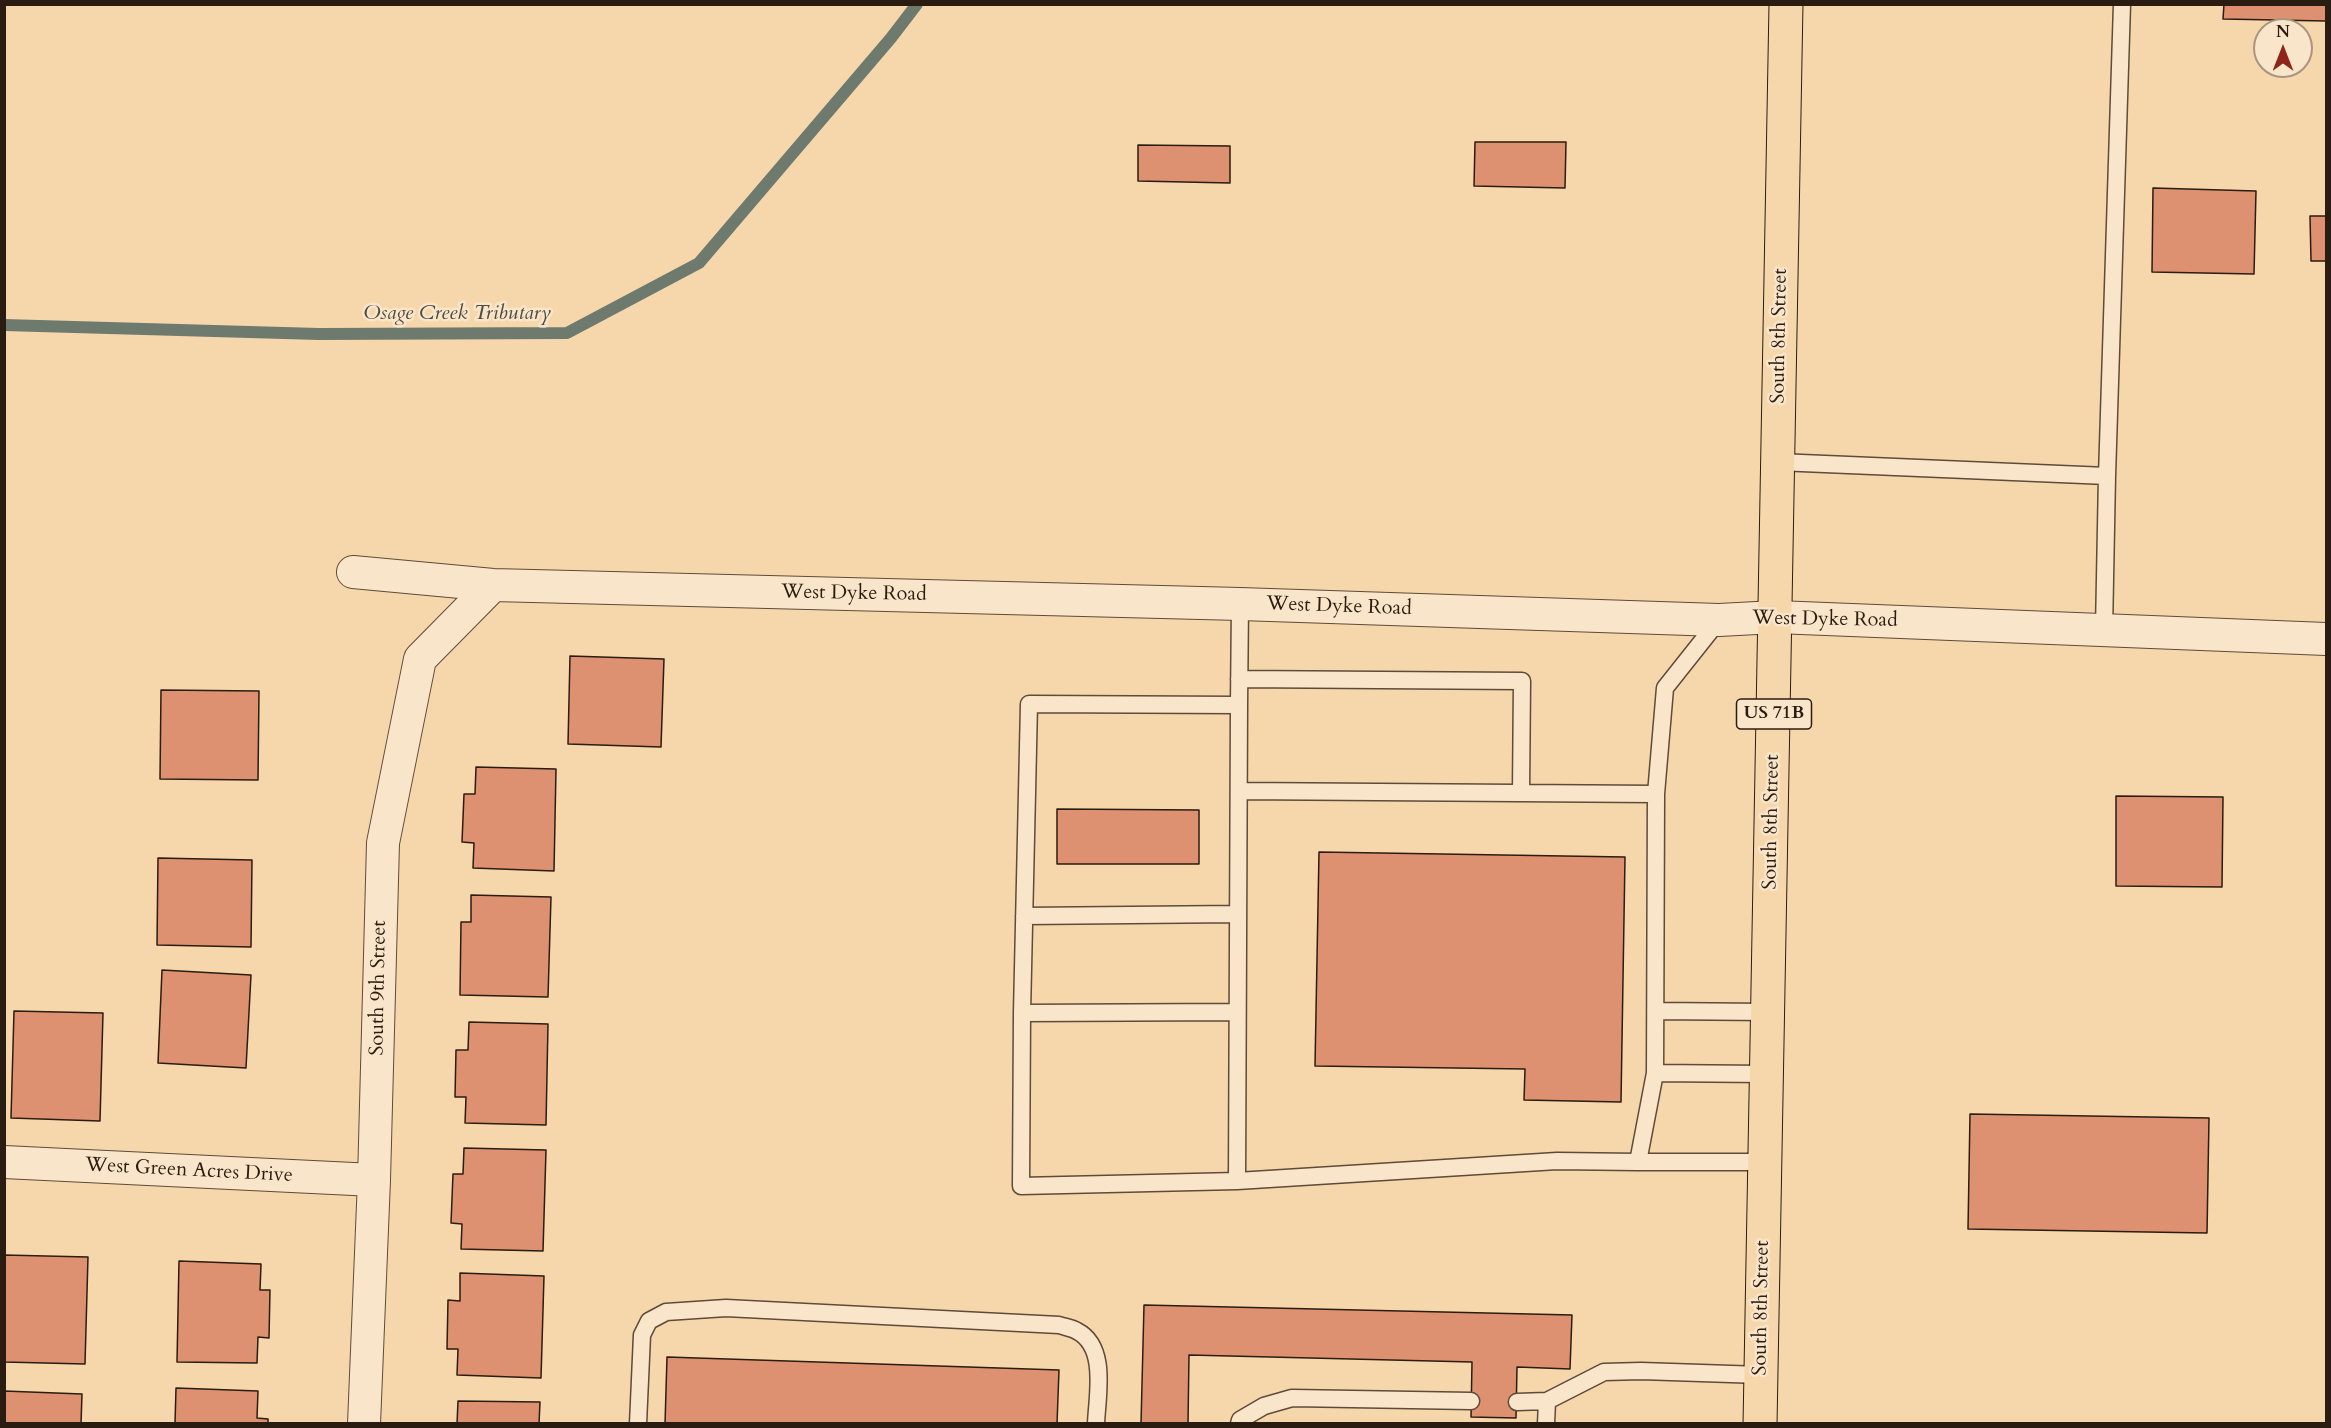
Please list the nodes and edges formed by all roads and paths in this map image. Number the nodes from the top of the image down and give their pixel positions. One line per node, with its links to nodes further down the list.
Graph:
1 (1786, 4): 3 (main road, South 8th Street / US 71B)
2 (2122, 4): 4 (lane)
3 (1778, 462): 4 (lane); 8 (main road, South 8th Street / US 71B)
4 (2107, 476): 10 (lane)
5 (352, 572): 6 (street, West Dyke Road)
6 (493, 585): 7 (street, West Dyke Road); 28 (street, South 9th Street)
7 (1240, 604): 9 (street, West Dyke Road); 12 (lane)
8 (1776, 617): 9 (street, West Dyke Road); 10 (street, West Dyke Road); 21 (main road, South 8th Street / US 71B)
9 (1719, 620): 16 (lane)
10 (2104, 630): 11 (street, West Dyke Road)
11 (2326, 639)
12 (1239, 679): 13 (lane); 15 (lane)
13 (1239, 705): 14 (lane); 18 (lane)
14 (1239, 791): 15 (lane); 17 (lane)
15 (1521, 792): 16 (lane)
16 (1656, 794): 19 (lane)
17 (1238, 914): 18 (lane); 20 (lane)
18 (1024, 916): 22 (lane)
19 (1656, 1011): 21 (lane); 23 (lane)
20 (1237, 1012): 22 (lane); 29 (lane)
21 (1768, 1012): 24 (main road, South 8th Street / US 71B)
22 (1022, 1013): 29 (lane)
23 (1655, 1073): 24 (lane); 26 (lane)
24 (1766, 1074): 27 (main road, South 8th Street / US 71B)
25 (4, 1162): 28 (street, West Green Acres Drive)
26 (1638, 1162): 27 (lane); 29 (lane)
27 (1765, 1162): 30 (main road, South 8th Street / US 71B)
28 (374, 1180): 34 (street, South 9th Street)
29 (1237, 1181)
30 (1761, 1375): 32 (lane); 39 (main road, South 8th Street / US 71B)
31 (1470, 1401): 37 (lane)
32 (1547, 1401): 33 (lane); 38 (lane)
33 (1517, 1402)
34 (364, 1424)
35 (638, 1424): 36 (lane)
36 (1096, 1424)
37 (1239, 1424)
38 (1546, 1424)
39 (1760, 1424)

